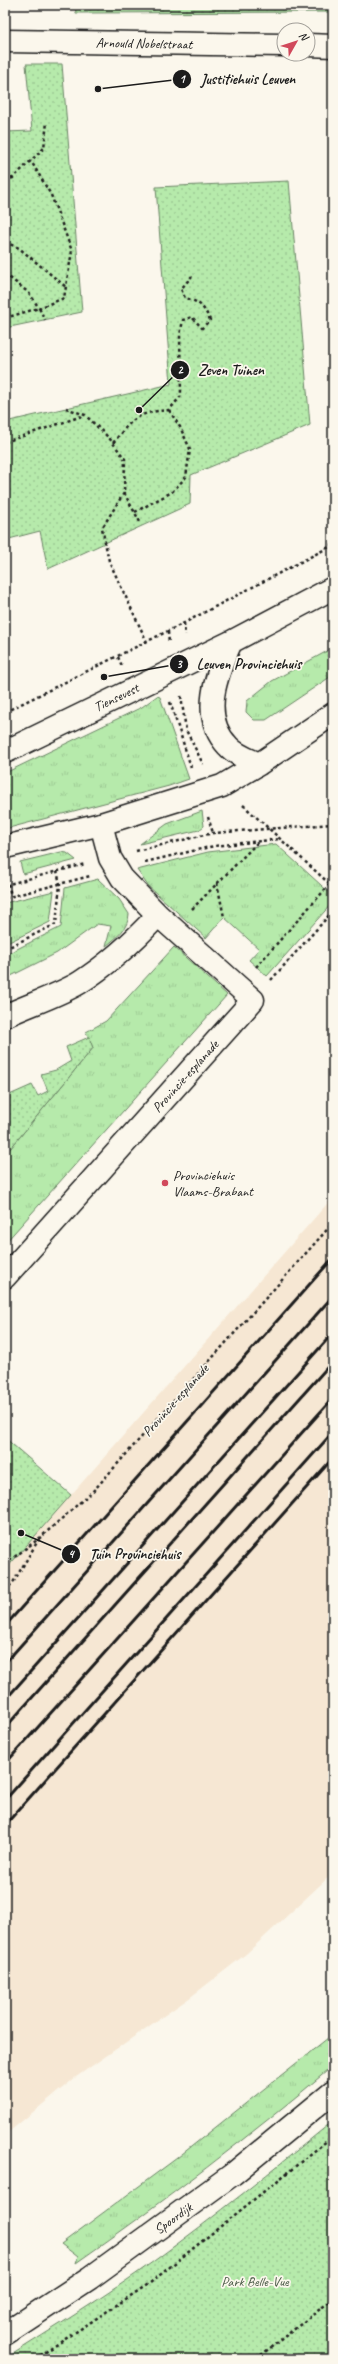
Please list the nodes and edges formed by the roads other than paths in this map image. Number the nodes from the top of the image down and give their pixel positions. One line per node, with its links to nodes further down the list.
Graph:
1 (5, 41): 2 (street, Arnould Nobelstraat)
2 (276, 45)
3 (316, 45): 4 (street)
4 (333, 46)
5 (333, 588): 6 (street, Tiensevest)
6 (231, 642): 8 (street, Tiensevest); 9 (street)
7 (333, 714): 9 (street)
8 (5, 752)
9 (259, 764): 10 (street)
10 (101, 824): 11 (street); 12 (street)
11 (5, 848)
12 (165, 921): 13 (street); 14 (street, Provincie-esplanade)
13 (5, 1016)
14 (5, 1276)
15 (333, 2092): 16 (street, Spoordijk)
16 (5, 2334)

